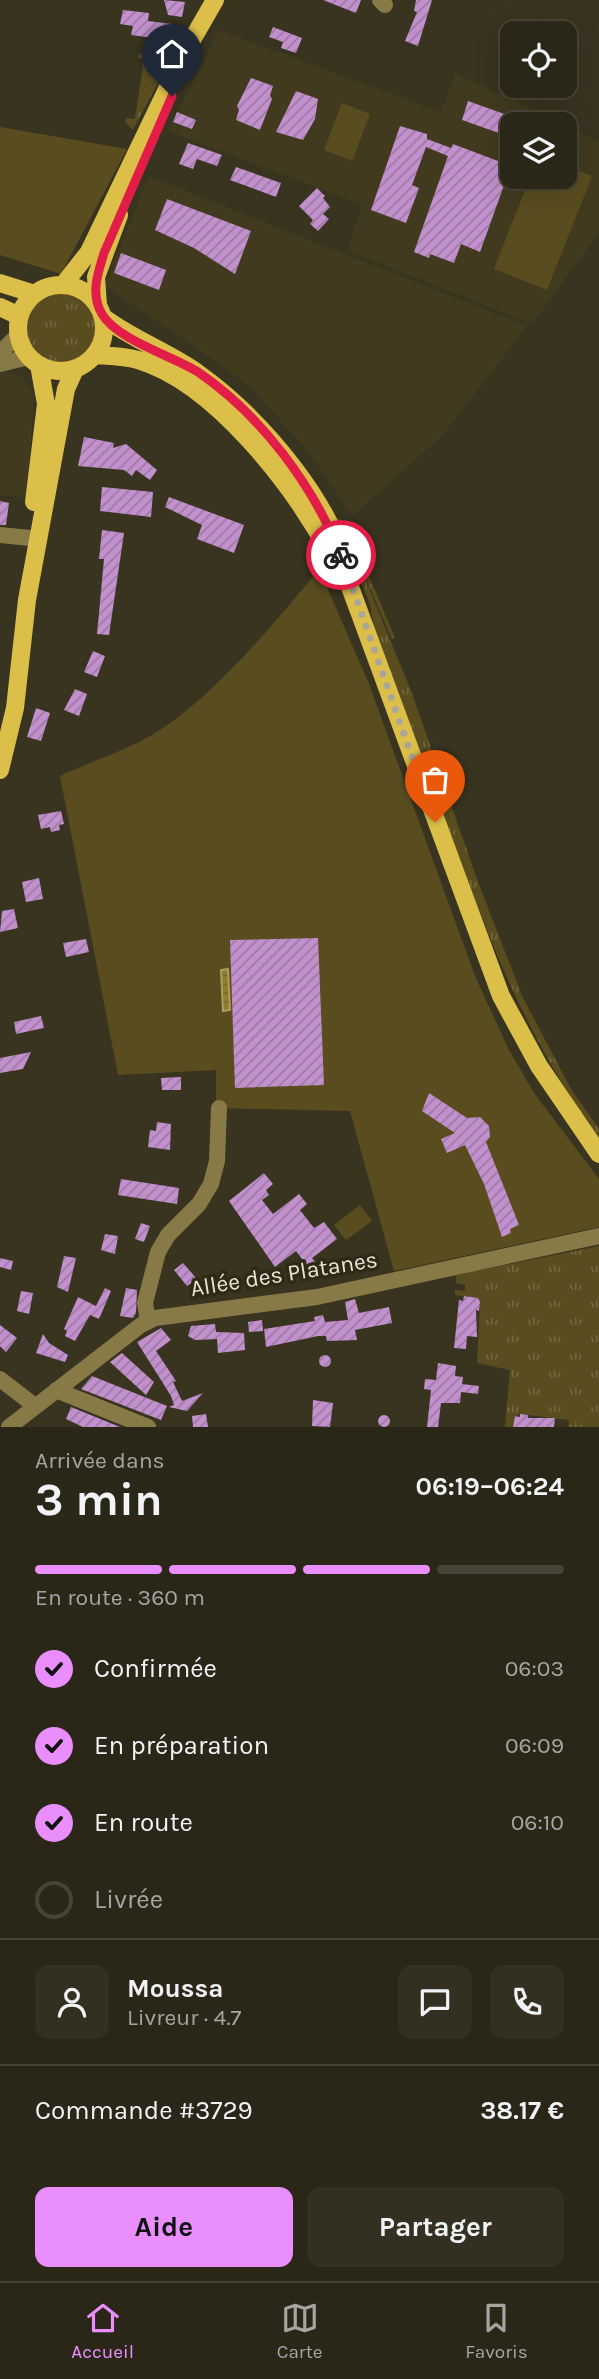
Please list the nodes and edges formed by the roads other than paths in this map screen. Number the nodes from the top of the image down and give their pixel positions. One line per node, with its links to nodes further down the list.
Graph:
1 (215, 0): 2 (main road)
2 (201, 29): 4 (main road); 7 (main road)
3 (0, 283): 5 (main road)
4 (63, 285): 5 (main road); 7 (main road)
5 (34, 294): 8 (main road)
6 (0, 307): 8 (main road)
7 (100, 311): 11 (main road); 17 (main road)
8 (19, 316): 9 (main road)
9 (18, 335): 10 (street); 12 (main road)
10 (0, 352)
11 (95, 355): 14 (main road); 17 (main road)
12 (34, 361): 13 (street); 14 (main road); 16 (main road)
13 (0, 364)
14 (75, 369): 18 (main road)
15 (0, 535): 16 (street)
16 (30, 538): 18 (main road)
17 (350, 587): 21 (main road)
18 (27, 600): 19 (main road)
19 (0, 770)
20 (219, 1108): 23 (street)
21 (599, 1154)
22 (599, 1236): 23 (street, Allée des Platanes)
23 (148, 1321): 25 (street, Allée des Platanes)
24 (0, 1378): 26 (street)
25 (55, 1390): 26 (street, Allée des Platanes); 28 (street)
26 (35, 1406): 27 (street, Allée des Platanes)
27 (9, 1427)
28 (148, 1427)

